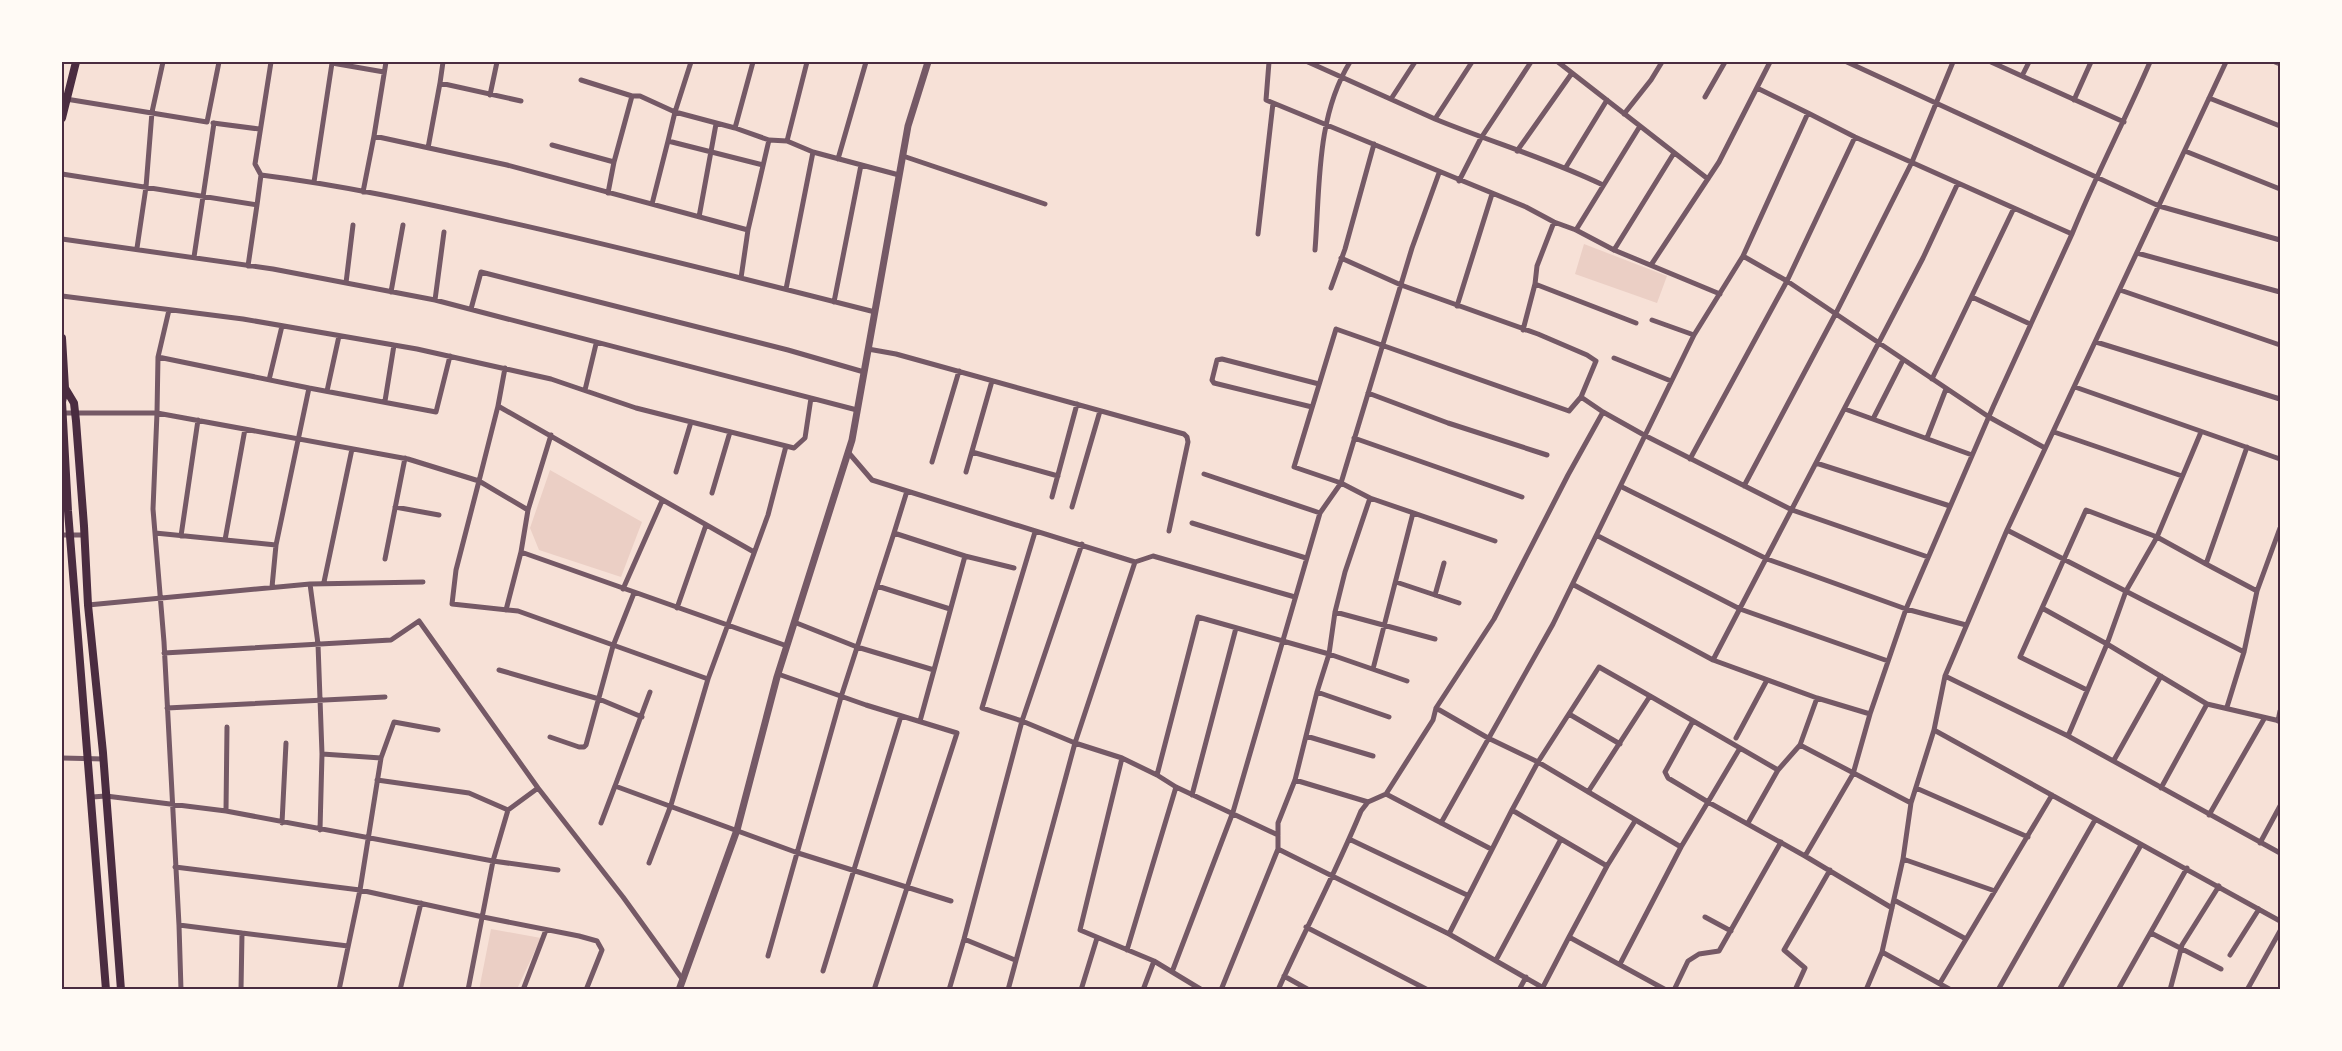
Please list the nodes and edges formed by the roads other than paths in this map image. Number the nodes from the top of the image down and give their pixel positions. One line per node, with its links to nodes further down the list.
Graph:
1 (76, 62): 44 (main road)
2 (163, 62): 51 (street)
3 (219, 62): 58 (street)
4 (271, 62): 64 (street)
5 (329, 62): 33 (street); 93 (street)
6 (386, 62): 33 (street)
7 (443, 62): 38 (street)
8 (497, 62): 40 (street)
9 (691, 62): 52 (street)
10 (753, 62): 63 (street)
11 (807, 62): 70 (street)
12 (866, 62): 80 (street)
13 (928, 62): 79 (street)
14 (1269, 62): 49 (street)
15 (1308, 62): 35 (street)
16 (1350, 62): 35 (street)
17 (1415, 62): 45 (street)
18 (1472, 62): 56 (street)
19 (1531, 62): 67 (street)
20 (1558, 62): 34 (street)
21 (1662, 62): 54 (street)
22 (1725, 62): 42 (street)
23 (1770, 62): 39 (street)
24 (1847, 62): 50 (street)
25 (1953, 62): 50 (street)
26 (1991, 62): 36 (street)
27 (2029, 62): 36 (street)
28 (2091, 62): 47 (street)
29 (2150, 62): 57 (street)
30 (2226, 62): 43 (street)
31 (2275, 62): 32 (street)
32 (2280, 64)
33 (384, 72): 65 (street)
34 (1572, 73): 46 (street); 75 (street)
35 (1341, 76): 45 (street); 60 (street)
36 (2022, 76): 47 (street)
37 (581, 80): 41 (street)
38 (440, 83): 40 (street); 73 (street)
39 (1757, 88): 53 (street); 91 (street)
40 (490, 95): 48 (street)
41 (632, 96): 52 (street); 81 (street)
42 (1705, 97)
43 (2209, 98): 62 (street); 76 (street)
44 (66, 99): 51 (street); 55 (main road)
45 (1391, 99): 56 (street)
46 (1607, 100): 54 (street); 85 (street)
47 (2074, 100): 57 (street)
48 (521, 101)
49 (1273, 103): 60 (street); 114 (street)
50 (1936, 104): 82 (street); 90 (street)
51 (152, 112): 58 (street); 96 (street)
52 (675, 112): 59 (street); 69 (street)
53 (1808, 113): 66 (street); 122 (street)
54 (1624, 114): 61 (street)
55 (62, 118)
56 (1435, 119): 67 (street)
57 (2124, 122): 90 (street)
58 (211, 123): 64 (street); 101 (street)
59 (716, 124): 63 (street); 74 (street)
60 (1324, 124): 71 (street); 119 (street)
61 (1640, 126): 78 (street); 95 (street)
62 (2280, 126)
63 (735, 128): 68 (street)
64 (259, 129): 88 (street)
65 (374, 136): 73 (street); 98 (street)
66 (1855, 137): 82 (street); 128 (street)
67 (1481, 138): 75 (street); 92 (street)
68 (770, 140): 70 (street); 83 (street)
69 (668, 141): 74 (street); 102 (street)
70 (787, 141): 77 (street)
71 (1374, 144): 86 (street); 124 (street)
72 (552, 145): 81 (street)
73 (428, 148): 99 (street)
74 (712, 151): 83 (street); 107 (street)
75 (1517, 151): 85 (street)
76 (2185, 151): 97 (street); 105 (street)
77 (813, 152): 80 (street); 133 (street)
78 (1674, 153): 91 (street); 120 (street)
79 (903, 156): 89 (street); 103 (street)
80 (838, 159): 84 (street)
81 (614, 162): 99 (street)
82 (1912, 162): 94 (street); 146 (street)
83 (763, 165): 111 (street)
84 (861, 165): 89 (street); 141 (street)
85 (1566, 167): 95 (street)
86 (1439, 173): 92 (street); 131 (street)
87 (62, 174): 96 (street)
88 (261, 175): 93 (street); 104 (street)
89 (899, 175): 145 (street)
90 (2096, 176): 105 (street); 115 (street)
91 (1708, 179): 126 (street)
92 (1459, 181): 100 (street)
93 (314, 182): 98 (street)
94 (1958, 183): 106 (street); 156 (street)
95 (1604, 185): 112 (street)
96 (146, 187): 101 (street); 118 (street)
97 (2280, 189)
98 (363, 192): 127 (street)
99 (608, 192): 102 (street)
100 (1492, 194): 108 (street); 142 (street)
101 (203, 196): 104 (street); 123 (street)
102 (652, 204): 107 (street)
103 (1044, 204)
104 (257, 205): 125 (street)
105 (2159, 206): 117 (street); 121 (street)
106 (2014, 208): 115 (street); 139 (street)
107 (699, 217): 111 (street)
108 (1554, 222): 112 (street); 130 (street)
109 (353, 225): 129 (street)
110 (403, 225): 135 (street)
111 (748, 230): 127 (street)
112 (1576, 230): 120 (street)
113 (444, 232): 140 (street)
114 (1258, 234)
115 (2072, 234): 149 (street)
116 (62, 239): 118 (street)
117 (2280, 240)
118 (137, 248): 123 (street)
119 (1315, 250)
120 (1614, 250): 126 (street)
121 (2137, 253): 134 (street); 136 (street)
122 (1743, 255): 128 (street); 137 (street)
123 (194, 257): 125 (street)
124 (1341, 258): 131 (street); 132 (street)
125 (248, 266): 129 (street)
126 (1651, 266): 137 (street)
127 (741, 278): 133 (street)
128 (1787, 281): 146 (street); 217 (street)
129 (346, 283): 135 (street)
130 (1535, 284): 148 (street); 151 (street)
131 (1401, 285): 142 (street); 160 (street)
132 (1331, 288)
133 (786, 289): 141 (street)
134 (2120, 290): 155 (street); 159 (street)
135 (391, 292): 140 (street)
136 (2280, 292)
137 (1720, 294): 152 (street)
138 (62, 296): 144 (street)
139 (1972, 297): 149 (street); 169 (street)
140 (435, 300): 143 (street)
141 (834, 302): 145 (street)
142 (1457, 306): 151 (street)
143 (471, 309): 157 (street); 168 (street)
144 (169, 310): 150 (street); 163 (street)
145 (875, 312): 161 (street)
146 (1836, 313): 156 (street); 228 (street)
147 (1652, 320): 152 (street)
148 (1636, 323)
149 (2030, 324): 195 (street)
150 (282, 326): 153 (street); 170 (street)
151 (1523, 330): 181 (street)
152 (1694, 335): 172 (street)
153 (339, 336): 158 (street); 179 (street)
154 (62, 338): 175 (main road)
155 (2096, 342): 174 (street); 183 (street)
156 (1878, 343): 165 (street); 188 (street)
157 (596, 344): 178 (street); 182 (street)
158 (394, 345): 162 (street); 184 (street)
159 (2280, 345)
160 (1383, 347): 173 (street); 180 (street); 181 (street)
161 (868, 349): 167 (street); 168 (street)
162 (450, 356): 166 (street); 184 (street)
163 (158, 357): 170 (street); 194 (street)
164 (1614, 358): 172 (street)
165 (1903, 360): 169 (street); 196 (street)
166 (506, 368): 178 (street); 186 (street)
167 (959, 371): 171 (street); 219 (street)
168 (864, 372): 189 (street)
169 (1932, 379): 177 (street)
170 (269, 380): 176 (street)
171 (992, 381): 185 (street); 213 (street)
172 (1671, 381): 204 (street)
173 (1319, 384): 187 (street); 187 (street)
174 (2075, 387): 201 (street); 202 (street)
175 (65, 388): 192 (main road); 193 (main road)
176 (309, 388): 179 (street); 207 (street)
177 (1946, 389): 195 (street); 206 (street)
178 (585, 390): 198 (street)
179 (327, 391): 184 (street)
180 (1368, 393): 205 (street); 214 (street)
181 (1581, 397): 191 (street)
182 (811, 398): 189 (street); 208 (street)
183 (2280, 399)
184 (385, 401)
185 (1077, 404): 190 (street); 224 (street)
186 (498, 406): 203 (street); 226 (street)
187 (1312, 407): 227 (street)
188 (1845, 408): 196 (street); 220 (street)
189 (857, 410): 212 (street)
190 (1100, 411): 238 (street); 249 (street)
191 (1603, 412): 204 (street); 336 (street)
192 (63, 413): 193 (street); 239 (main road)
193 (75, 413): 194 (street); 254 (main road)
194 (157, 413): 197 (street); 251 (street)
195 (1989, 417): 210 (street); 215 (street)
196 (1873, 419): 206 (street)
197 (198, 420): 199 (street); 256 (street)
198 (691, 422): 200 (street); 221 (street)
199 (245, 429): 207 (street); 259 (street)
200 (730, 432): 208 (street); 231 (street)
201 (2054, 432): 210 (street); 225 (street)
202 (2201, 432): 209 (street); 225 (street)
203 (550, 435): 235 (street); 240 (street)
204 (1644, 435): 217 (street); 229 (street)
205 (1354, 438): 227 (street); 234 (street)
206 (1927, 438): 215 (street)
207 (299, 439): 211 (street); 262 (street)
208 (786, 446): 264 (street)
209 (2247, 447): 218 (street); 273 (street)
210 (2045, 448): 248 (street)
211 (352, 449): 216 (street); 275 (street)
212 (848, 452): 230 (street); 298 (street)
213 (972, 452): 222 (street); 224 (street)
214 (1547, 455)
215 (1972, 455): 236 (street)
216 (405, 458): 226 (street); 237 (street)
217 (1690, 459): 228 (street)
218 (2280, 459)
219 (932, 462)
220 (1816, 463): 236 (street); 241 (street)
221 (676, 472)
222 (966, 472)
223 (1203, 474): 242 (street)
224 (1058, 476): 232 (street)
225 (2182, 476): 258 (street)
226 (479, 481): 240 (street); 296 (street)
227 (1341, 483): 233 (street); 242 (street)
228 (1744, 486): 241 (street)
229 (1622, 488): 257 (street); 269 (street)
230 (907, 491): 250 (street); 252 (street)
231 (712, 493)
232 (1052, 497)
233 (1370, 498): 243 (street); 297 (street)
234 (1522, 498)
235 (662, 501): 246 (street); 282 (street)
236 (1950, 506): 266 (street)
237 (395, 507): 244 (street); 268 (street)
238 (1072, 507)
239 (65, 508): 255 (main road)
240 (528, 510): 263 (street)
241 (1792, 510): 266 (street); 269 (street)
242 (1320, 513): 267 (street)
243 (1413, 513): 260 (street); 277 (street)
244 (439, 515)
245 (1192, 523): 267 (street)
246 (706, 525): 264 (street); 291 (street)
247 (2280, 528): 284 (street)
248 (2007, 530): 270 (street); 301 (street)
249 (1169, 531)
250 (1035, 532): 261 (street); 345 (street)
251 (155, 533): 256 (street); 287 (street)
252 (894, 533): 265 (street); 280 (street)
253 (62, 535): 255 (street)
254 (85, 535): 255 (street); 290 (main road)
255 (71, 536): 367 (main road)
256 (181, 536): 259 (street)
257 (1598, 536): 279 (street); 294 (street)
258 (2157, 537): 270 (street); 273 (street); 283 (street)
259 (225, 540): 262 (street)
260 (1495, 541)
261 (1082, 544): 271 (street); 345 (street)
262 (276, 545): 281 (street)
263 (521, 552): 282 (street); 296 (street)
264 (754, 552): 300 (street)
265 (965, 556): 274 (street); 293 (street)
266 (1928, 557): 295 (street)
267 (1306, 558): 288 (street)
268 (385, 559)
269 (1767, 559): 294 (street); 295 (street)
270 (2063, 559): 283 (street); 292 (street)
271 (1135, 562): 288 (street); 357 (street)
272 (1444, 563): 286 (street)
273 (2206, 564): 284 (street)
274 (1014, 568)
275 (324, 582): 276 (street); 278 (street)
276 (423, 582)
277 (1396, 582): 286 (street); 299 (street)
278 (310, 584): 281 (street); 305 (street)
279 (1574, 585): 313 (street); 354 (street)
280 (877, 586): 293 (street); 309 (street)
281 (272, 587): 287 (street)
282 (623, 589): 285 (street)
283 (2126, 591): 306 (street); 310 (street)
284 (2257, 591): 310 (street)
285 (634, 593): 291 (street); 307 (street)
286 (1435, 595): 289 (street)
287 (160, 597): 290 (street); 311 (street)
288 (1295, 597): 304 (street)
289 (1459, 603)
290 (88, 605): 366 (main road)
291 (677, 608): 300 (street)
292 (2042, 608): 306 (street); 324 (street)
293 (950, 609): 317 (street)
294 (1740, 609): 313 (street); 314 (street)
295 (1906, 609): 301 (street); 314 (street)
296 (506, 610): 307 (street)
297 (1335, 612): 299 (street); 312 (street)
298 (794, 622): 308 (street); 309 (street)
299 (1386, 624): 303 (street); 315 (street)
300 (728, 625): 308 (street); 321 (street)
301 (1966, 626): 320 (street)
302 (1236, 628): 304 (street); 372 (street); 382 (street)
303 (1435, 639)
304 (1282, 642): 312 (street); 395 (street)
305 (318, 644): 311 (street); 332 (street); 377 (street)
306 (2107, 644): 319 (street); 324 (street)
307 (613, 646): 321 (street); 331 (street)
308 (787, 646): 318 (street)
309 (857, 647): 317 (street); 329 (street)
310 (2244, 652): 334 (street)
311 (164, 653): 335 (street)
312 (1329, 654): 315 (street); 326 (street)
313 (1713, 660): 322 (street)
314 (1888, 661): 339 (street)
315 (1373, 669): 323 (street)
316 (500, 670): 331 (street)
317 (934, 670): 344 (street)
318 (778, 674): 329 (street); 404 (street)
319 (2161, 675): 333 (street); 368 (street)
320 (1945, 676): 350 (street); 352 (street)
321 (708, 679): 390 (street)
322 (1767, 680): 330 (street); 355 (street)
323 (1407, 681)
324 (2087, 690): 352 (street)
325 (650, 692): 341 (street)
326 (1317, 692): 342 (street); 351 (street)
327 (1650, 696): 338 (street); 346 (street); 358 (street)
328 (385, 697): 332 (street)
329 (841, 697): 340 (street); 416 (street)
330 (1817, 698): 339 (street); 359 (street)
331 (599, 699): 341 (street); 353 (street)
332 (319, 700): 335 (street); 361 (street)
333 (2207, 704): 334 (street); 379 (street)
334 (2227, 707): 343 (street)
335 (167, 708): 389 (street)
336 (1436, 708): 354 (street); 381 (street)
337 (2280, 711): 347 (street)
338 (1569, 714): 358 (street); 369 (street)
339 (1870, 714): 371 (street)
340 (901, 716): 344 (street); 426 (street)
341 (642, 717): 375 (street)
342 (1389, 717)
343 (2264, 719): 347 (street); 396 (street)
344 (920, 721): 429 (street)
345 (1022, 721): 357 (street); 452 (street)
346 (1692, 721): 360 (street); 387 (street)
347 (2279, 721)
348 (227, 727): 394 (street)
349 (438, 729): 364 (street)
350 (1934, 730): 378 (street); 383 (street)
351 (1306, 736): 362 (street); 374 (street)
352 (2068, 736): 368 (street)
353 (550, 737)
354 (1488, 738): 369 (street); 401 (street)
355 (1736, 738)
356 (286, 743): 399 (street)
357 (1075, 743): 365 (street); 460 (street)
358 (1620, 744): 380 (street)
359 (1800, 745): 370 (street); 371 (street)
360 (1740, 748): 370 (street); 387 (street)
361 (322, 753): 364 (street); 403 (street)
362 (1373, 756)
363 (62, 758): 367 (street)
364 (381, 758): 373 (street)
365 (1122, 758): 372 (street); 451 (street)
366 (104, 759): 367 (street); 384 (main road)
367 (89, 760): 385 (main road)
368 (2114, 760): 379 (street)
369 (1538, 762): 380 (street); 393 (street)
370 (1778, 770): 402 (street)
371 (1854, 774): 388 (street); 418 (street)
372 (1157, 775): 376 (street)
373 (377, 780): 392 (street); 407 (street)
374 (1295, 780): 386 (street); 405 (street)
375 (615, 786): 390 (street); 400 (street)
376 (1176, 787): 382 (street); 456 (street)
377 (538, 788): 392 (street); 469 (street)
378 (1916, 788): 388 (street); 406 (street)
379 (2161, 788): 396 (street)
380 (1588, 792): 398 (street)
381 (1386, 794): 386 (street); 401 (street)
382 (1192, 795): 395 (street)
383 (2052, 795): 397 (street); 406 (street)
384 (106, 796): 385 (street); 389 (street); 473 (main road)
385 (92, 797): 472 (main road)
386 (1368, 802): 408 (street)
387 (1708, 802): 402 (street); 413 (street)
388 (1911, 803): 419 (street)
389 (172, 804): 394 (street); 423 (street)
390 (670, 805): 404 (street); 421 (street)
391 (2280, 806): 411 (street)
392 (508, 810): 420 (street)
393 (1512, 810): 409 (street); 415 (street)
394 (226, 812): 399 (street)
395 (1233, 812): 405 (street); 466 (street)
396 (2209, 815): 411 (street)
397 (2096, 820): 412 (street); 498 (street)
398 (1635, 821): 413 (street); 422 (street)
399 (282, 823): 403 (street)
400 (601, 823)
401 (1441, 823): 415 (street)
402 (1748, 823): 410 (street)
403 (321, 830): 407 (street)
404 (737, 830): 416 (street); 469 (street)
405 (1278, 835): 414 (street)
406 (2028, 837): 432 (street)
407 (368, 839): 420 (street); 431 (street)
408 (1349, 839): 428 (street); 433 (street)
409 (1561, 839): 422 (street); 461 (street)
410 (1781, 842): 418 (street); 445 (street)
411 (2260, 843): 417 (street)
412 (2141, 845): 424 (street); 499 (street)
413 (1681, 847): 463 (street)
414 (1278, 849): 428 (street); 488 (street)
415 (1491, 849): 433 (street)
416 (798, 853): 426 (street); 459 (street)
417 (2280, 854)
418 (1805, 856): 427 (street)
419 (1903, 859): 432 (street); 434 (street)
420 (493, 861): 425 (street); 439 (street)
421 (649, 862)
422 (1607, 866): 450 (street)
423 (175, 867): 431 (street); 442 (street)
424 (2187, 868): 430 (street); 448 (street)
425 (558, 870)
426 (855, 870): 429 (street); 465 (street)
427 (1830, 870): 437 (street); 495 (street)
428 (1332, 878): 443 (street); 449 (street)
429 (906, 886): 435 (street); 482 (street)
430 (2219, 886): 438 (street); 455 (street)
431 (360, 890): 436 (street); 454 (street)
432 (1995, 891): 453 (street)
433 (1467, 896): 449 (street)
434 (1894, 900): 437 (street); 453 (street)
435 (951, 901)
436 (421, 903): 439 (street); 477 (street)
437 (1892, 908): 457 (street)
438 (2259, 909): 441 (street); 458 (street)
439 (483, 917): 444 (street); 478 (street)
440 (1705, 917): 445 (street)
441 (2280, 921)
442 (179, 925): 447 (street); 474 (street)
443 (1306, 927): 467 (street); 491 (street)
444 (546, 930): 479 (street); 480 (street)
445 (1731, 931): 494 (street)
446 (2280, 931): 502 (street)
447 (242, 933): 454 (street); 475 (street)
448 (2151, 933): 455 (street); 500 (street)
449 (1449, 934): 461 (street)
450 (1569, 937): 463 (street); 471 (street)
451 (1097, 938): 456 (street); 485 (street)
452 (964, 939): 460 (street); 483 (street)
453 (1966, 939): 470 (street)
454 (348, 946): 476 (street)
455 (2181, 948): 464 (street); 501 (street)
456 (1127, 950): 462 (street)
457 (1882, 951): 470 (street); 496 (street)
458 (2230, 955)
459 (768, 956)
460 (1015, 960): 484 (street)
461 (1496, 960): 468 (street)
462 (1154, 961): 466 (street); 486 (street)
463 (1620, 964): 493 (street)
464 (2221, 969)
465 (823, 970)
466 (1172, 972): 487 (street)
467 (1284, 976): 489 (street); 490 (street)
468 (1526, 977): 471 (street); 492 (street)
469 (683, 980): 481 (street)
470 (1940, 983): 497 (street)
471 (1545, 988)
472 (106, 990)
473 (121, 990)
474 (181, 990)
475 (242, 990)
476 (339, 990)
477 (400, 990)
478 (468, 990)
479 (523, 990)
480 (586, 990)
481 (679, 990)
482 (874, 990)
483 (949, 990)
484 (1008, 990)
485 (1081, 990)
486 (1143, 990)
487 (1202, 990)
488 (1221, 990)
489 (1278, 990)
490 (1309, 990)
491 (1428, 990)
492 (1519, 990)
493 (1666, 990)
494 (1674, 990)
495 (1795, 990)
496 (1866, 990)
497 (1951, 990)
498 (1998, 990)
499 (2059, 990)
500 (2118, 990)
501 (2170, 990)
502 (2247, 990)

